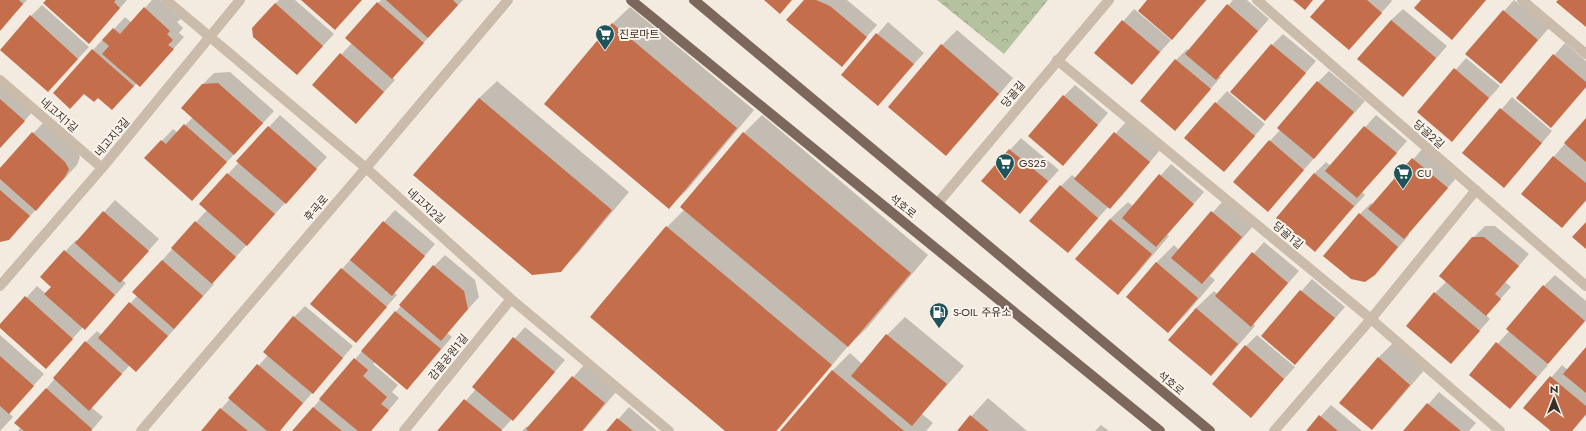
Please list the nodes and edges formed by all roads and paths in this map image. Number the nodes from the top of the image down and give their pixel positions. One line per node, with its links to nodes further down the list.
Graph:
1 (166, 0): 9 (street, 네고지2길)
2 (240, 0): 9 (street, 네고지3길)
3 (508, 0): 14 (street, 후곡로)
4 (631, 0): 24 (main road, 석호로)
5 (694, 0): 16 (main road, 석호로)
6 (1109, 0): 11 (street, 당골길)
7 (1257, 0): 15 (street, 당골2길)
8 (1522, 0): 10 (street)
9 (210, 38): 13 (street, 네고지3길); 14 (street, 네고지2길)
10 (1586, 54)
11 (1057, 60): 16 (street, 당골길); 20 (street, 당골1길)
12 (0, 80): 13 (street, 네고지1길)
13 (102, 168): 17 (street, 네고지3길)
14 (366, 168): 19 (street, 네고지2길); 21 (street, 후곡로)
15 (1476, 190): 18 (street, 당골2길); 20 (street)
16 (937, 204): 25 (main road, 석호로)
17 (0, 286)
18 (1586, 286)
19 (511, 299): 22 (street, 감골공원1길); 23 (street, 네고지2길)
20 (1371, 319): 26 (street); 27 (street, 당골1길)
21 (141, 431)
22 (404, 431)
23 (669, 431)
24 (1160, 431)
25 (1210, 431)
26 (1274, 431)
27 (1500, 431)

